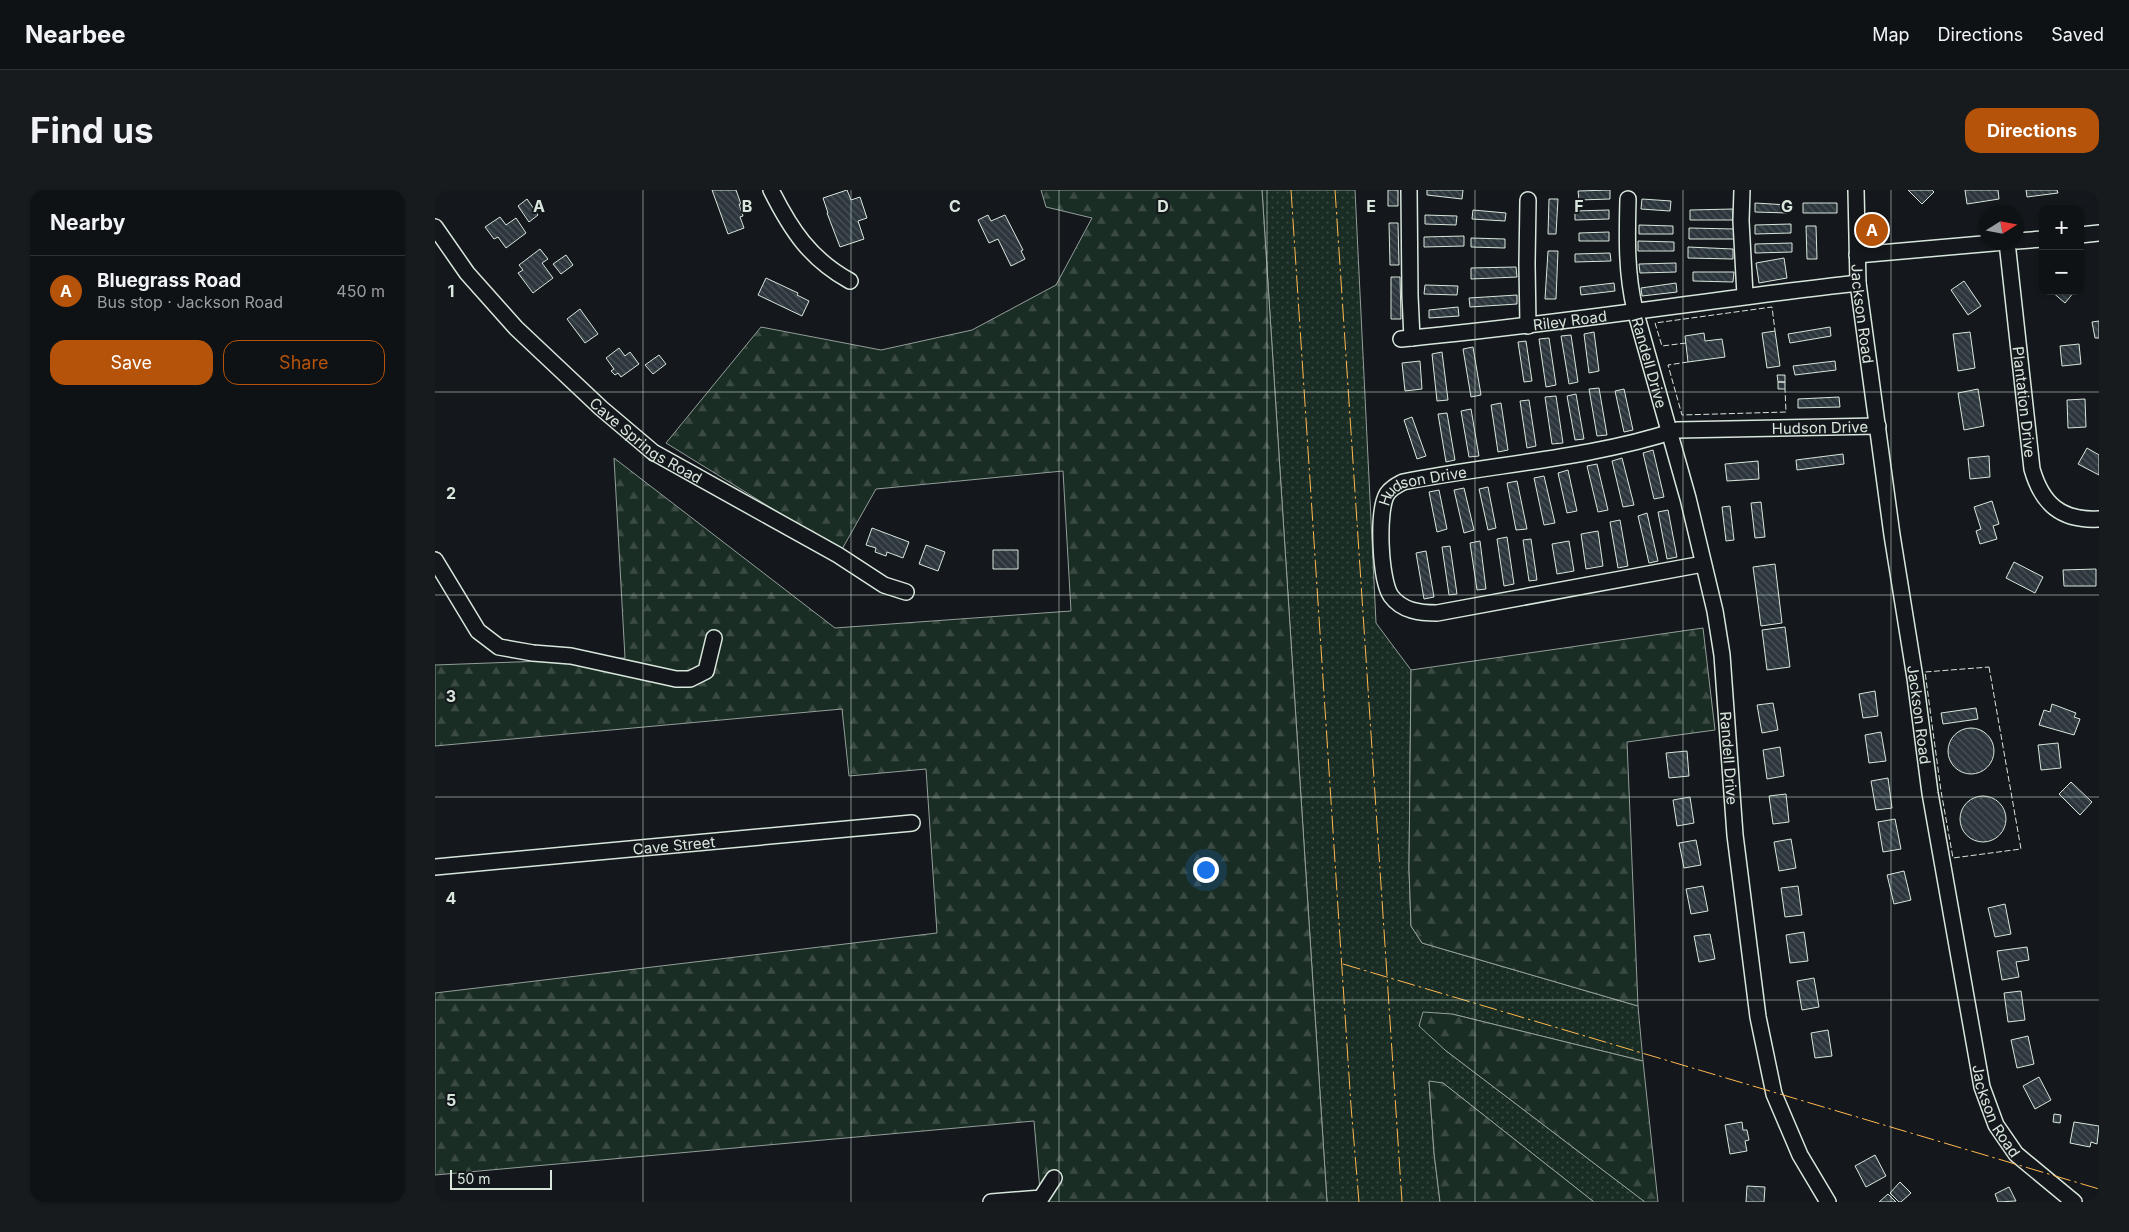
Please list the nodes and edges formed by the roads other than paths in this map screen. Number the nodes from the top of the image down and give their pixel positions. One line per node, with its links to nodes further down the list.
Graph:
1 (771, 190): 15 (street)
2 (1409, 190): 19 (street, Riley Road)
3 (1742, 190): 17 (street)
4 (1856, 190): 14 (street, Jackson Road)
5 (1628, 199): 18 (street, Randell Drive)
6 (1528, 200): 19 (street)
7 (435, 227): 25 (street, Cave Springs Road)
8 (2099, 233): 9 (street)
9 (2084, 235)
10 (2039, 238): 11 (street)
11 (2024, 240)
12 (1979, 244): 14 (street)
13 (2007, 250): 22 (street, Plantation Drive)
14 (1857, 255): 16 (street, Jackson Road)
15 (850, 281)
16 (1859, 283): 17 (street, Riley Road); 20 (street, Jackson Road)
17 (1745, 295): 18 (street, Riley Road)
18 (1635, 310): 19 (street, Riley Road); 21 (street, Randell Drive)
19 (1528, 326)
20 (1878, 426): 21 (street, Hudson Drive); 32 (street, Jackson Road)
21 (1670, 432): 24 (street, Randell Drive); 24 (street, Hudson Drive)
22 (2099, 519)
23 (435, 560): 26 (street)
24 (1703, 564): 31 (street, Randell Drive)
25 (906, 592)
26 (714, 638)
27 (912, 823): 28 (street, Cave Street)
28 (435, 867)
29 (1054, 1178): 30 (street)
30 (991, 1202)
31 (1828, 1202)
32 (2074, 1202)

